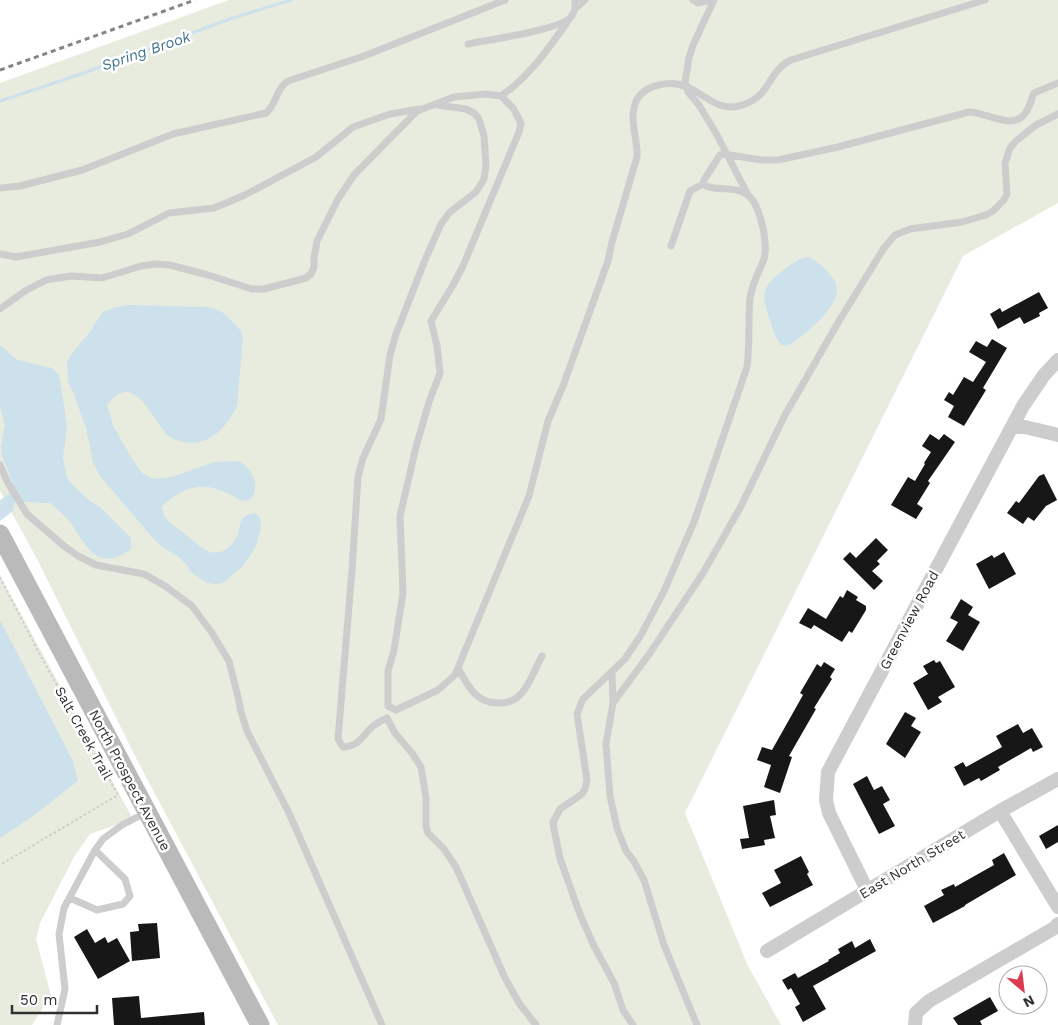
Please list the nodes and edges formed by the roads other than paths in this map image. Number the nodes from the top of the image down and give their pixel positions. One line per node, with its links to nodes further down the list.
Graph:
1 (505, 0): 18 (lane)
2 (575, 0): 8 (lane)
3 (584, 0): 8 (lane)
4 (693, 0): 5 (lane)
5 (710, 0)
6 (714, 0): 12 (lane)
7 (984, 0): 12 (lane)
8 (576, 8): 9 (lane)
9 (570, 18): 10 (lane); 13 (lane)
10 (468, 44)
11 (1058, 83): 16 (lane)
12 (687, 87): 16 (lane); 29 (lane)
13 (501, 96): 14 (lane); 32 (lane)
14 (427, 107): 21 (lane); 22 (lane); 33 (lane)
15 (1058, 114): 31 (lane)
16 (726, 154): 17 (lane); 19 (lane)
17 (703, 184): 19 (lane); 20 (lane)
18 (0, 188)
19 (750, 197): 30 (lane)
20 (671, 246)
21 (0, 254)
22 (0, 309)
23 (1058, 360): 24 (street, Greenview Road)
24 (1012, 427): 25 (street); 38 (street, Greenview Road)
25 (1058, 435)
26 (0, 465): 45 (lane)
27 (0, 534): 35 (main road, North Prospect Avenue)
28 (542, 656): 29 (lane)
29 (458, 668): 32 (lane)
30 (612, 673): 31 (lane); 47 (lane)
31 (613, 703): 48 (lane)
32 (391, 709): 33 (lane)
33 (387, 718): 46 (lane)
34 (1058, 779): 36 (street, East North Street)
35 (147, 812): 37 (lane); 44 (main road, North Prospect Avenue)
36 (1000, 812): 38 (street, East North Street); 40 (street)
37 (95, 850): 39 (lane); 39 (lane)
38 (868, 890): 42 (street, East North Street)
39 (70, 898): 43 (lane)
40 (1058, 907)
41 (1058, 924): 49 (street)
42 (767, 950)
43 (57, 1025)
44 (260, 1025)
45 (382, 1025)
46 (536, 1025)
47 (633, 1025)
48 (696, 1025)
49 (916, 1025)

